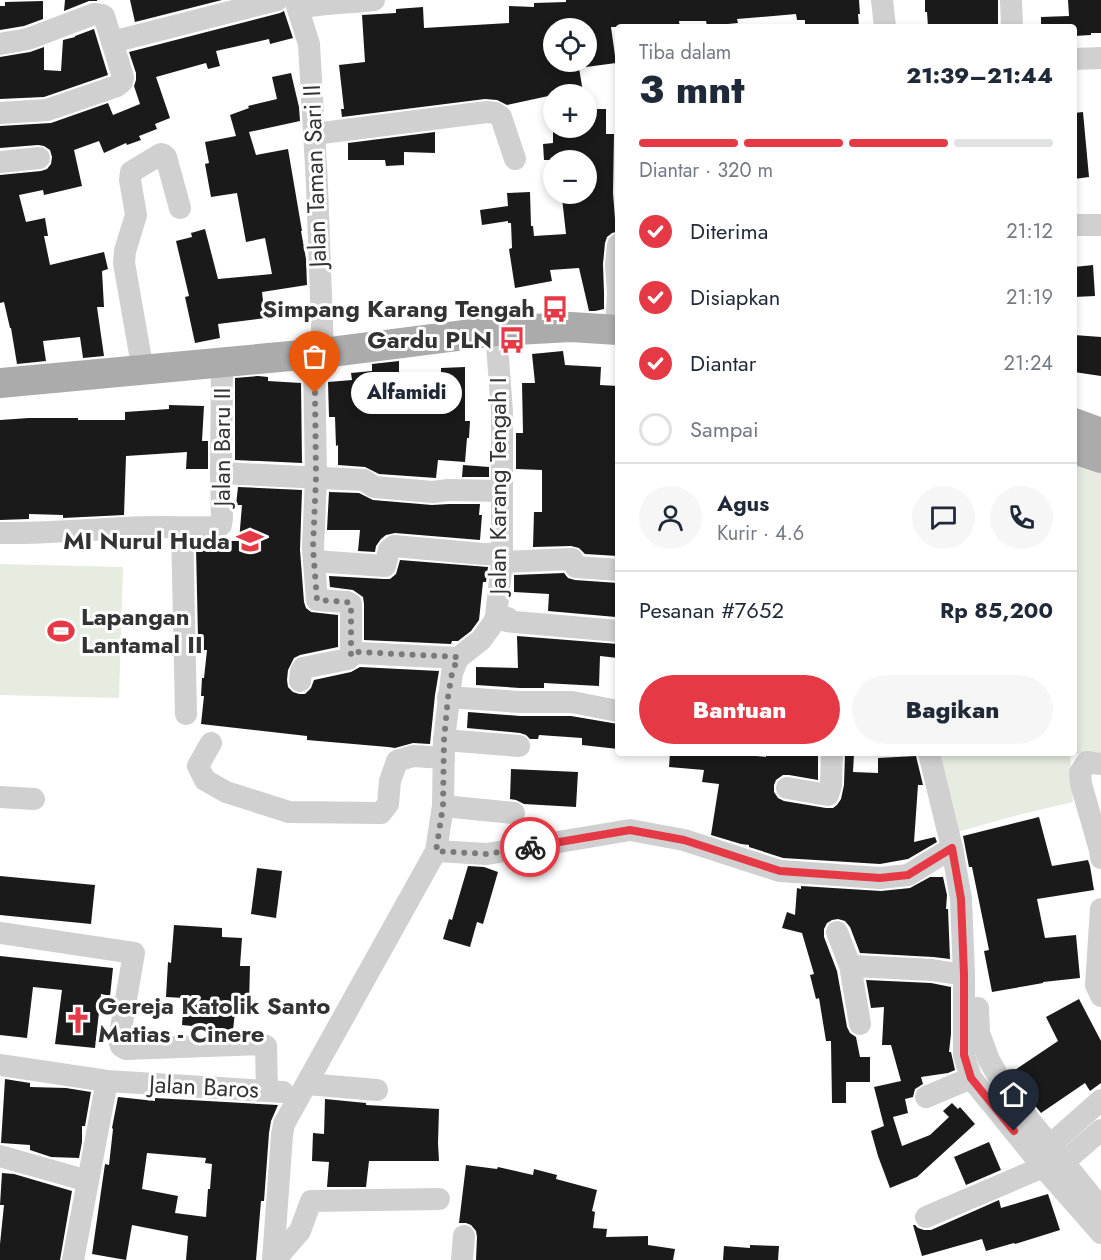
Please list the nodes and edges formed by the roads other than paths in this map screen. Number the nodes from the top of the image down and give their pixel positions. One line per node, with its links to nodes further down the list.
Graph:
1 (277, 0): 8 (street)
2 (374, 0): 5 (street)
3 (882, 0): 6 (street)
4 (1011, 0): 7 (street)
5 (297, 4): 13 (street, Jalan Taman Sari II)
6 (885, 24)
7 (1012, 24)
8 (112, 42): 9 (street); 12 (street)
9 (0, 44)
10 (1101, 57): 11 (street)
11 (1077, 59)
12 (0, 113)
13 (314, 134): 15 (street); 22 (street, Jalan Taman Sari II)
14 (39, 158): 16 (street)
15 (515, 159)
16 (0, 162)
17 (180, 208): 24 (street)
18 (1077, 225): 19 (street)
19 (1101, 225)
20 (615, 330): 21 (main road)
21 (496, 331): 22 (main road); 32 (street, Jalan Karang Tengah I)
22 (318, 354): 23 (main road); 31 (street, Jalan Taman Sari II)
23 (222, 363): 24 (main road); 30 (street, Jalan Baru II)
24 (143, 371): 25 (main road)
25 (1, 378)
26 (1077, 424): 27 (main road)
27 (1101, 433)
28 (1077, 450): 29 (main road)
29 (1101, 458)
30 (221, 473): 31 (street); 33 (street, Jalan Baru II)
31 (316, 478): 32 (street); 36 (street, Jalan Taman Sari II)
32 (502, 491): 35 (street, Jalan Karang Tengah I)
33 (182, 528): 34 (street, Jalan Baru II); 45 (street)
34 (0, 533)
35 (502, 558): 36 (street); 37 (street); 38 (street, Jalan Karang Tengah I)
36 (314, 561): 40 (street, Jalan Taman Sari II)
37 (615, 570)
38 (496, 616): 39 (street); 41 (street, Jalan Karang Tengah I)
39 (615, 631)
40 (351, 656): 41 (street); 42 (street)
41 (458, 657): 43 (street)
42 (300, 681)
43 (448, 697): 44 (street); 48 (street)
44 (615, 710)
45 (186, 714)
46 (211, 743): 48 (street)
47 (519, 746): 48 (street)
48 (444, 749): 55 (street)
49 (832, 756): 52 (street)
50 (930, 756): 57 (street)
51 (1094, 763): 59 (street)
52 (787, 788)
53 (0, 797): 54 (street)
54 (34, 799)
55 (443, 806): 56 (street); 58 (street)
56 (514, 813)
57 (952, 848): 58 (street); 64 (street)
58 (436, 851): 72 (street)
59 (1101, 858)
60 (1101, 909): 65 (street)
61 (837, 932): 63 (street)
62 (0, 933): 68 (street)
63 (851, 968): 64 (street); 67 (street)
64 (964, 975): 70 (street)
65 (1101, 996)
66 (978, 1008): 79 (street)
67 (860, 1024)
68 (126, 1049): 71 (street); 74 (street)
69 (0, 1065): 71 (street, Jalan Baros)
70 (971, 1078): 75 (street); 79 (street)
71 (114, 1082): 74 (street, Jalan Baros); 80 (street)
72 (305, 1089): 73 (street, Jalan Baros); 74 (street, Jalan Baros); 86 (street)
73 (377, 1090)
74 (267, 1091)
75 (926, 1097)
76 (1101, 1100): 79 (street)
77 (1101, 1130): 79 (street)
78 (0, 1156): 80 (street)
79 (1052, 1159): 82 (street); 83 (street); 84 (street)
80 (88, 1181): 87 (street)
81 (439, 1199): 86 (street)
82 (1101, 1208)
83 (926, 1217)
84 (1101, 1233)
85 (464, 1236): 88 (street)
86 (273, 1257)
87 (73, 1260)
88 (462, 1260)

